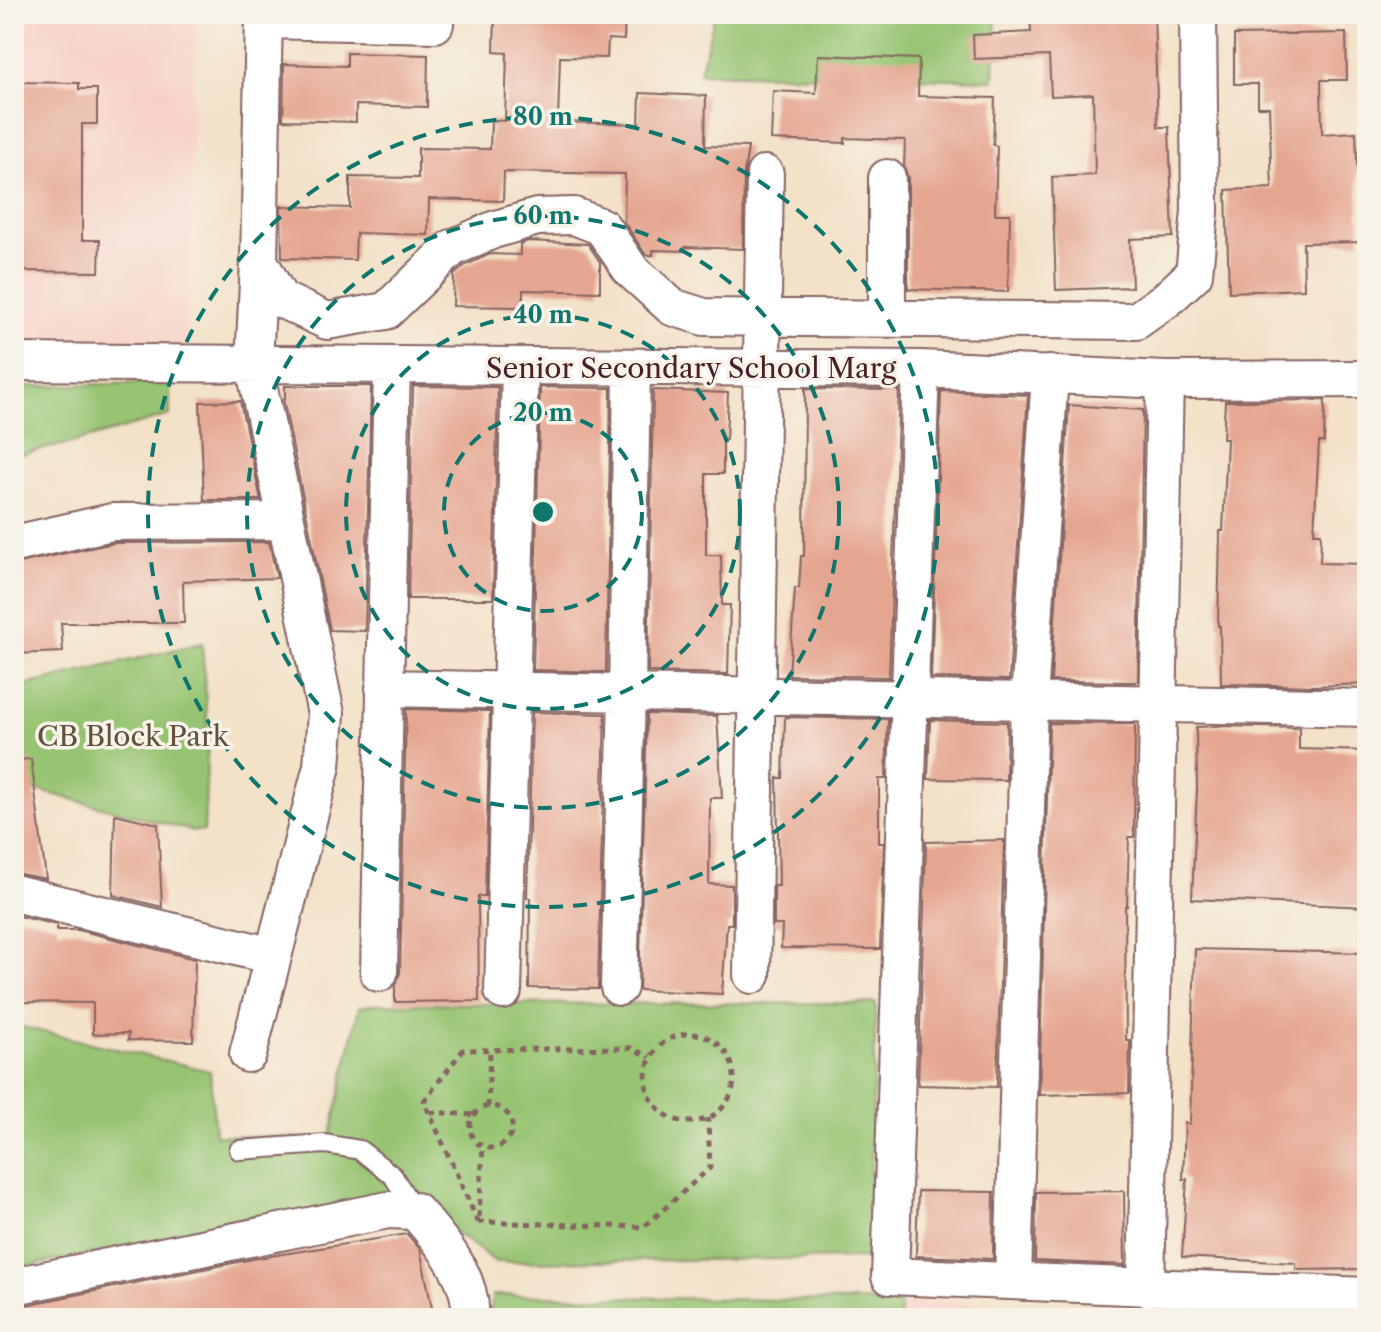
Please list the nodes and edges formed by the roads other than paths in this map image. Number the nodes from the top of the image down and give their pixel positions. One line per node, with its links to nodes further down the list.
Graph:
1 (1198, 14): 8 (street)
2 (264, 17): 3 (street); 6 (street)
3 (435, 24)
4 (765, 174): 7 (street)
5 (887, 178): 8 (street)
6 (259, 261): 7 (street); 10 (street)
7 (762, 316): 8 (street); 13 (street)
8 (887, 318)
9 (14, 362): 10 (street, Senior Secondary School Marg)
10 (254, 364): 11 (street, Senior Secondary School Marg); 19 (street)
11 (392, 366): 12 (street, Senior Secondary School Marg); 21 (street)
12 (520, 368): 14 (street, Senior Secondary School Marg); 22 (street)
13 (763, 368): 14 (street, Senior Secondary School Marg); 15 (street, Senior Secondary School Marg); 24 (street)
14 (632, 369): 23 (street)
15 (921, 369): 16 (street, Senior Secondary School Marg); 25 (street)
16 (1050, 374): 18 (street, Senior Secondary School Marg); 26 (street)
17 (1367, 379): 18 (street, Senior Secondary School Marg)
18 (1165, 380): 27 (street)
19 (286, 521): 20 (street); 30 (street)
20 (14, 544)
21 (384, 688): 22 (street); 31 (street)
22 (510, 691): 23 (street); 34 (street)
23 (627, 693): 24 (street); 33 (street)
24 (757, 696): 25 (street); 32 (street)
25 (911, 699): 26 (street); 38 (street)
26 (1029, 701): 27 (street); 38 (street)
27 (1159, 704): 28 (street); 40 (street)
28 (1367, 708)
29 (14, 893): 30 (street)
30 (273, 956): 35 (street)
31 (379, 973)
32 (752, 975)
33 (619, 987)
34 (503, 991)
35 (248, 1054)
36 (239, 1150): 37 (lane)
37 (415, 1211): 39 (street); 42 (street)
38 (1013, 1281): 40 (street)
39 (14, 1286)
40 (1146, 1288): 41 (street)
41 (1367, 1296)
42 (470, 1318)

